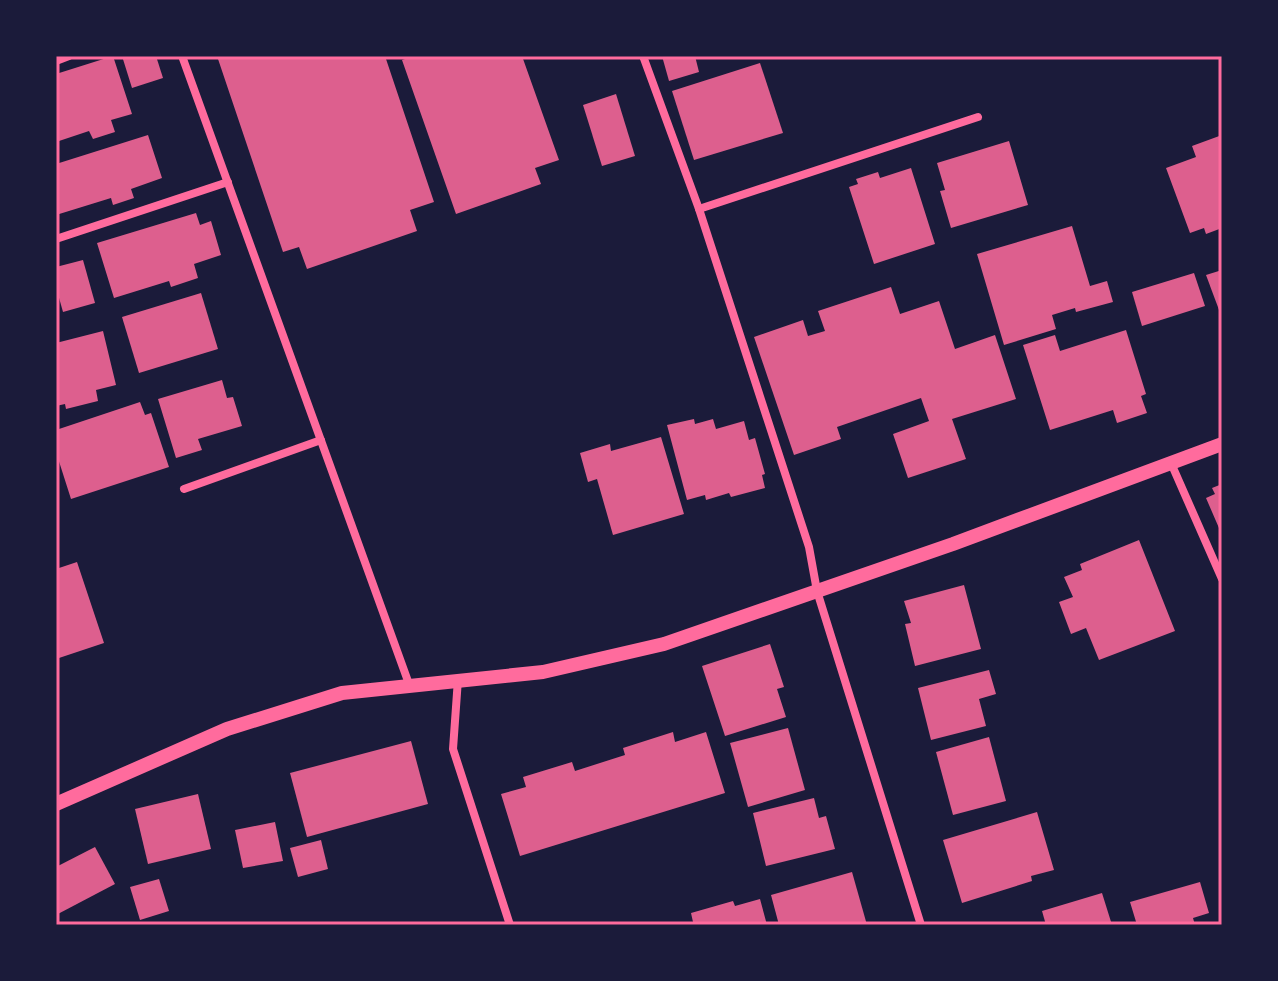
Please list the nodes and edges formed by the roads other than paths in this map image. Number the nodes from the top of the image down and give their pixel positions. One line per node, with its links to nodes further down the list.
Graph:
1 (69, 56): 4 (street)
2 (182, 56): 6 (street)
3 (643, 56): 7 (street)
4 (56, 61)
5 (978, 117): 7 (street)
6 (228, 182): 8 (street); 9 (street)
7 (699, 209): 14 (street)
8 (56, 239)
9 (321, 440): 12 (street); 16 (street)
10 (1222, 444): 11 (street)
11 (1171, 463): 13 (street); 14 (street)
12 (184, 489)
13 (1222, 579)
14 (817, 591): 15 (street); 19 (street)
15 (458, 679): 16 (street); 18 (street)
16 (409, 684): 17 (street)
17 (56, 804)
18 (510, 925)
19 (921, 925)

